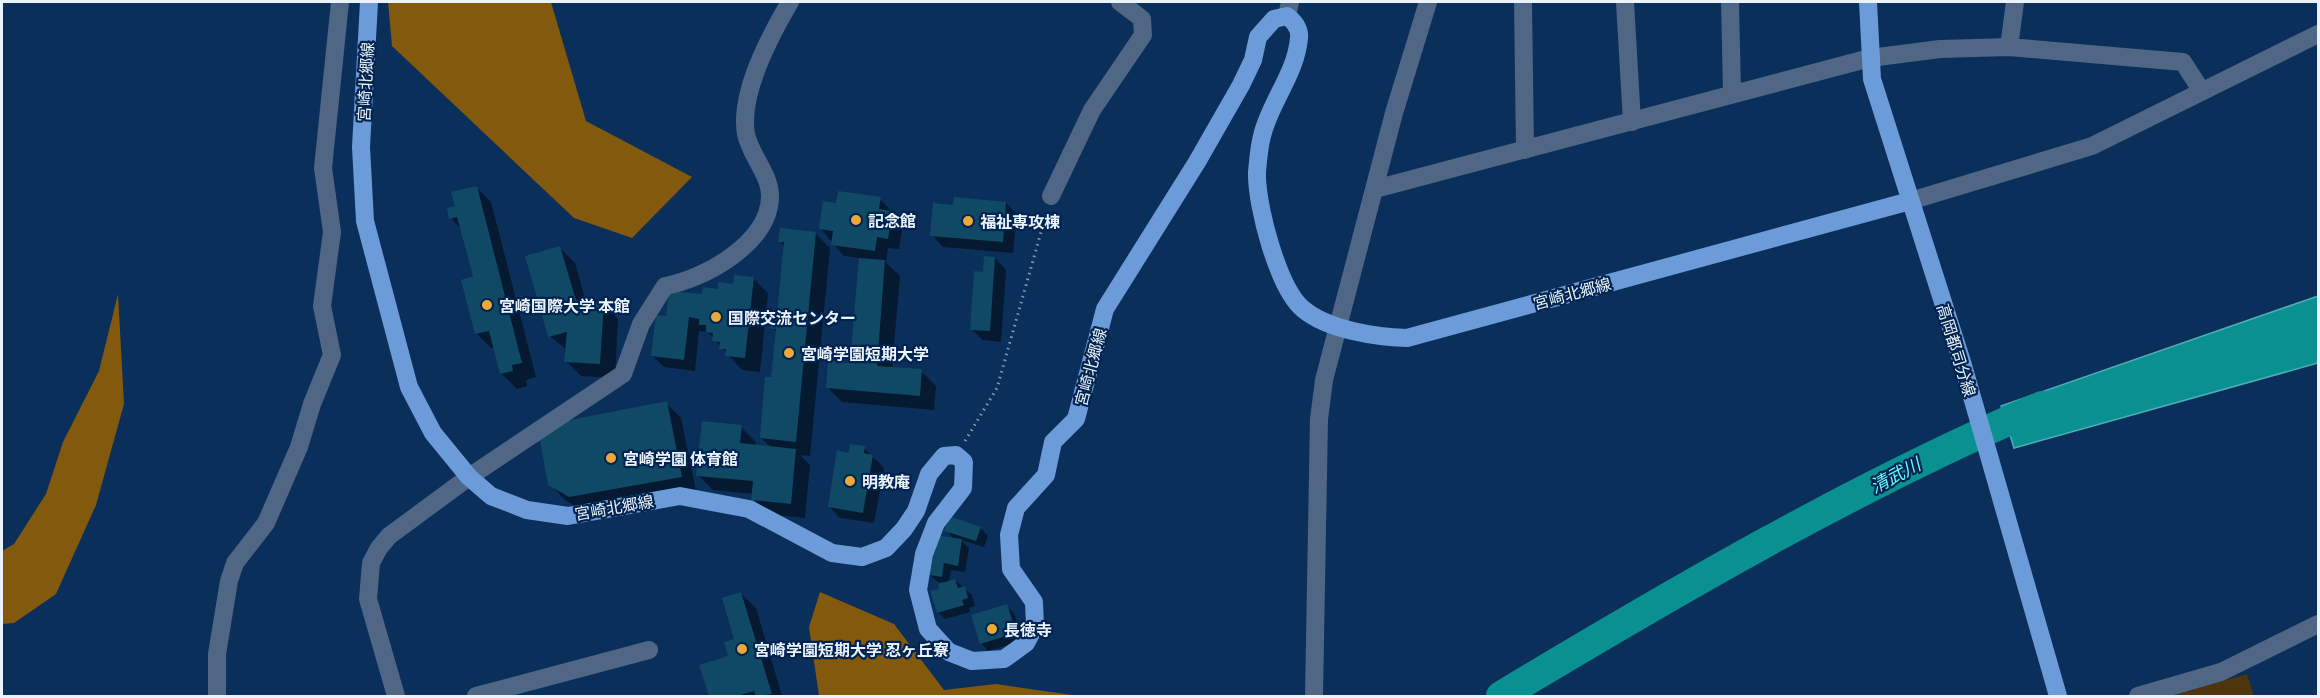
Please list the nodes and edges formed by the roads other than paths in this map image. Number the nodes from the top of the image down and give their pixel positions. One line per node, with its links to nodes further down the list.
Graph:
1 (340, 2): 26 (street)
2 (369, 2): 23 (main road, 宮崎北郷線)
3 (790, 2): 23 (street)
4 (1120, 2): 20 (street)
5 (1428, 2): 19 (street)
6 (1523, 2): 18 (street)
7 (1625, 2): 17 (street)
8 (1730, 2): 16 (street)
9 (1868, 2): 14 (main road, 高岡都司分線)
10 (2015, 2): 13 (street)
11 (1288, 9): 22 (main road, 宮崎北郷線); 23 (main road, 宮崎北郷線)
12 (2319, 34): 15 (street)
13 (2009, 47): 14 (street); 15 (street)
14 (1869, 58): 16 (street); 21 (main road, 高岡都司分線)
15 (2201, 90): 21 (street)
16 (1732, 93): 17 (street)
17 (1632, 122): 18 (street)
18 (1524, 150): 19 (street)
19 (1375, 189): 22 (street)
20 (1051, 196)
21 (1910, 201): 22 (main road, 宮崎北郷線); 30 (main road, 高岡都司分線)
22 (1338, 327): 29 (street)
23 (469, 477): 27 (street)
24 (2319, 624): 31 (street)
25 (648, 650): 28 (street)
26 (217, 696)
27 (396, 696)
28 (476, 696)
29 (1314, 696)
30 (2058, 696)
31 (2138, 696)

